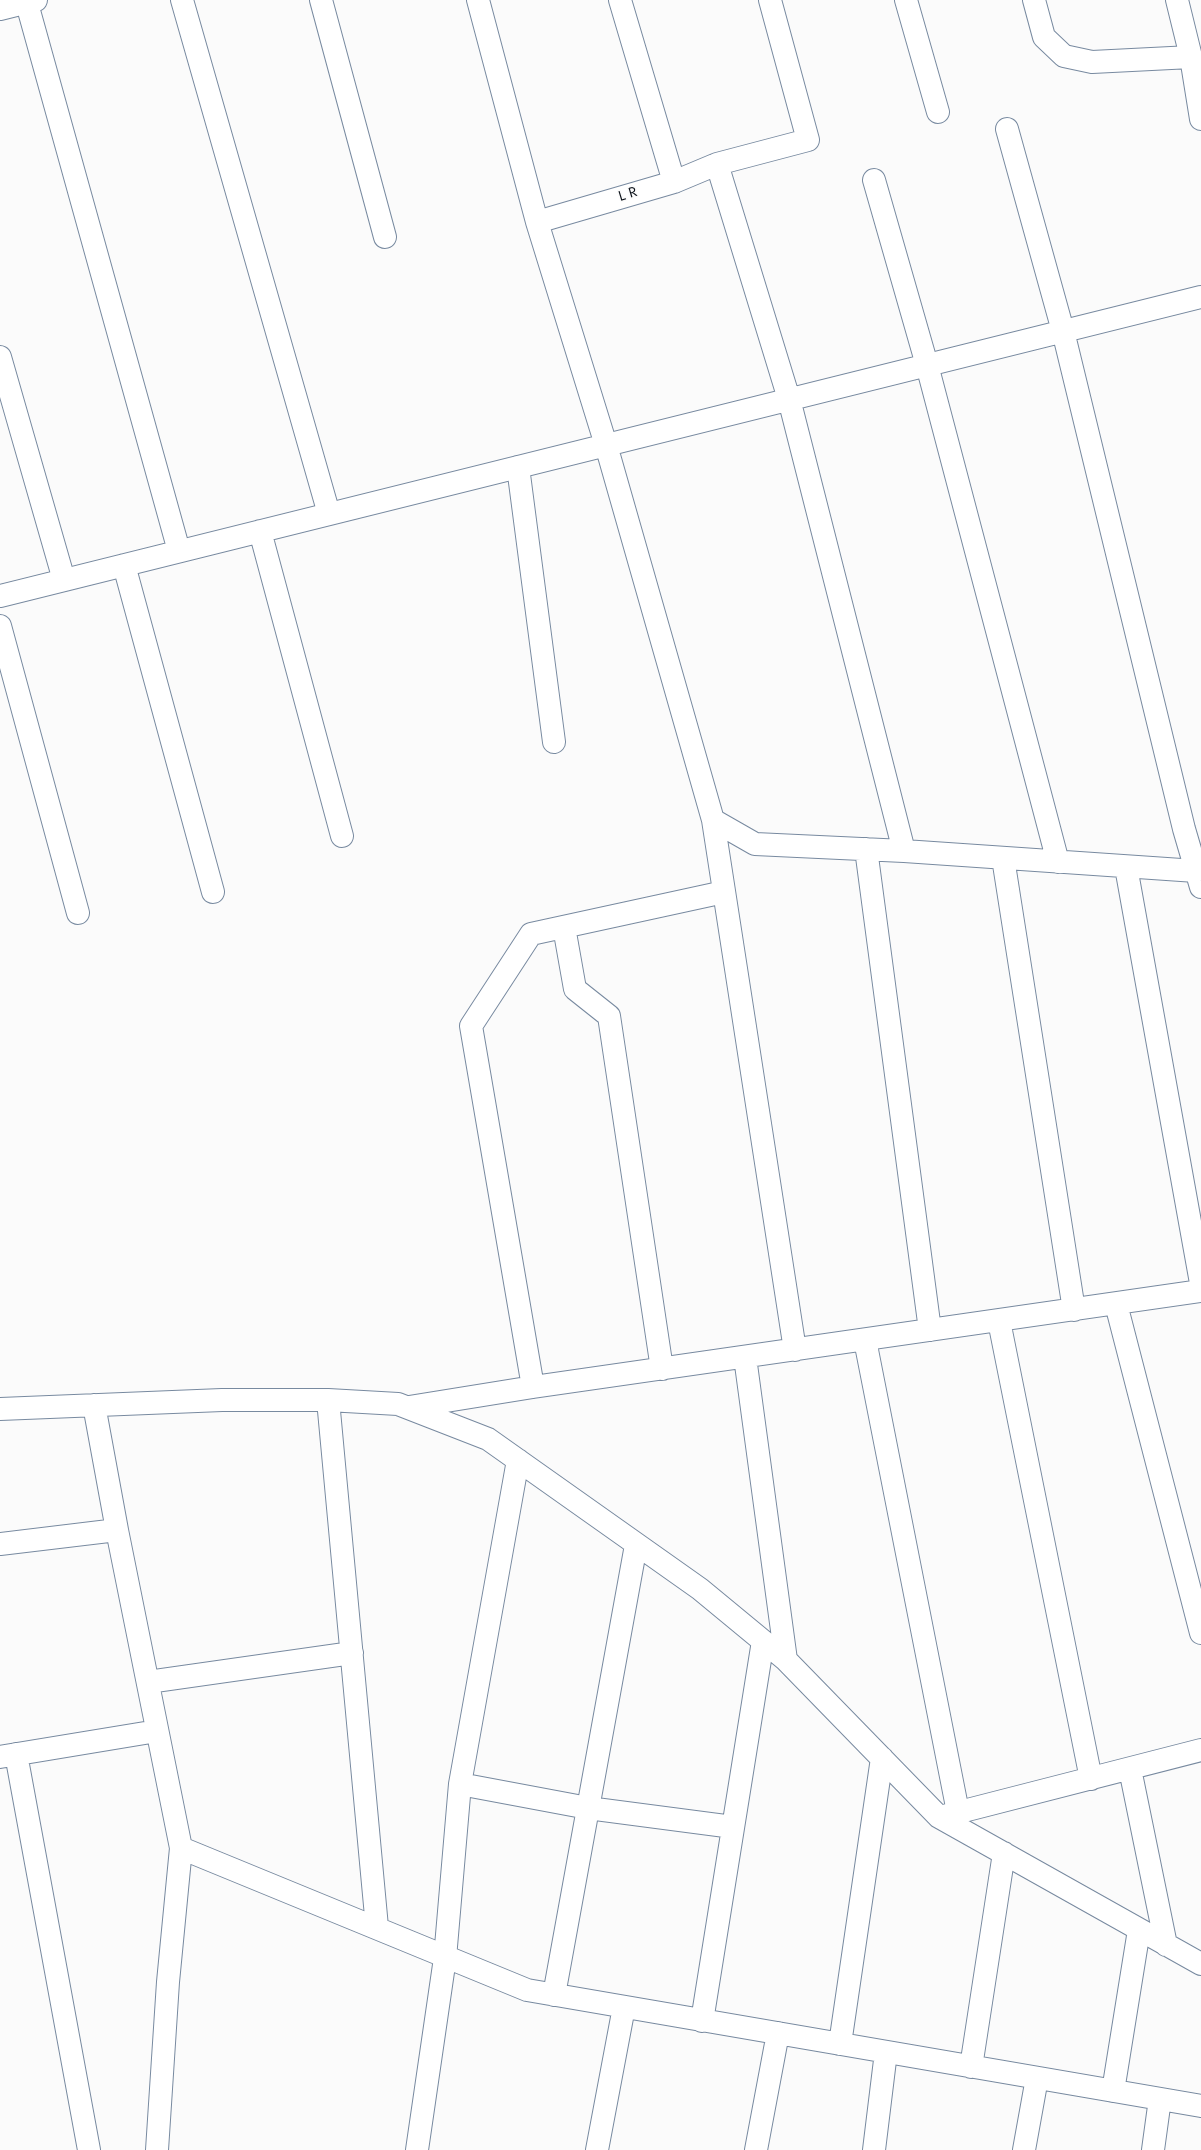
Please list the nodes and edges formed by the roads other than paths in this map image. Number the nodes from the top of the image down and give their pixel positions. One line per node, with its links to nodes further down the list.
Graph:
1 (182, 0): 27 (street)
2 (321, 0): 19 (street)
3 (478, 0): 18 (street)
4 (620, 0): 17 (street)
5 (770, 0): 15 (street, L R)
6 (906, 0): 12 (street)
7 (1034, 0): 11 (street)
8 (1177, 0): 11 (street)
9 (30, 1): 10 (street); 29 (street)
10 (0, 10)
11 (1191, 57): 13 (street)
12 (938, 112)
13 (1201, 119)
14 (1007, 129): 21 (street)
15 (717, 164): 17 (street, L R); 24 (street)
16 (874, 180): 23 (street)
17 (674, 182): 18 (street, L R)
18 (537, 222): 25 (street)
19 (385, 237)
20 (1201, 297): 21 (street)
21 (1064, 331): 23 (street); 36 (street)
22 (0, 357): 31 (street)
23 (927, 365): 24 (street); 41 (street)
24 (789, 400): 25 (street); 39 (street)
25 (606, 445): 26 (street); 35 (street)
26 (518, 467): 27 (street); 34 (street)
27 (329, 514): 28 (street)
28 (260, 531): 29 (street); 37 (street)
29 (179, 551): 30 (street)
30 (124, 565): 31 (street); 44 (street)
31 (64, 580): 32 (street)
32 (0, 596)
33 (0, 626): 46 (street)
34 (554, 742)
35 (713, 820): 38 (street); 45 (street)
36 (1192, 827): 43 (street)
37 (342, 836)
38 (866, 849): 39 (street); 53 (street)
39 (904, 851): 40 (street)
40 (1003, 858): 41 (street); 51 (street)
41 (1058, 862): 42 (street)
42 (1126, 867): 43 (street); 48 (street)
43 (1198, 879)
44 (213, 892)
45 (724, 892): 47 (street); 55 (street)
46 (78, 913)
47 (564, 927): 57 (street); 58 (street)
48 (1201, 1283)
49 (1201, 1291): 50 (street)
50 (1116, 1304): 51 (street); 67 (street)
51 (1074, 1310): 52 (street)
52 (999, 1321): 53 (street); 77 (street)
53 (930, 1330): 54 (street)
54 (865, 1340): 55 (street); 80 (street)
55 (795, 1350): 56 (street)
56 (745, 1357): 57 (street); 70 (street)
57 (662, 1369): 58 (street)
58 (533, 1387): 61 (street)
59 (328, 1400): 60 (street); 61 (street); 69 (street)
60 (94, 1406): 62 (street); 64 (street)
61 (408, 1407): 63 (street)
62 (0, 1409)
63 (518, 1460): 66 (street); 78 (street)
64 (117, 1530): 65 (street); 71 (street)
65 (0, 1544)
66 (636, 1544): 68 (street); 79 (street)
67 (1201, 1633)
68 (763, 1641): 70 (street); 81 (street)
69 (352, 1653): 71 (street); 84 (street)
70 (786, 1660): 75 (street)
71 (148, 1682): 72 (street)
72 (157, 1731): 74 (street); 82 (street)
73 (1201, 1750): 76 (street)
74 (8, 1755): 100 (street)
75 (882, 1758): 80 (street); 93 (street)
76 (1130, 1769): 77 (street); 86 (street)
77 (1091, 1778): 80 (street)
78 (460, 1784): 79 (street); 87 (street)
79 (588, 1808): 81 (street); 89 (street)
80 (949, 1815): 83 (street)
81 (733, 1826): 91 (street)
82 (181, 1848): 84 (street); 101 (street)
83 (1004, 1853): 85 (street); 95 (street)
84 (377, 1928): 87 (street)
85 (1139, 1930): 86 (street); 97 (street)
86 (1166, 1945): 88 (street)
87 (445, 1958): 89 (street); 102 (street)
88 (1201, 1964)
89 (554, 1995): 90 (street)
90 (624, 2007): 91 (street); 103 (street)
91 (702, 2021): 92 (street)
92 (778, 2034): 93 (street); 104 (street)
93 (840, 2044): 94 (street)
94 (886, 2052): 95 (street); 105 (street)
95 (971, 2066): 96 (street)
96 (1037, 2078): 97 (street); 106 (street)
97 (1113, 2091): 98 (street)
98 (1160, 2099): 99 (street); 107 (street)
99 (1201, 2106)
100 (89, 2150)
101 (157, 2150)
102 (417, 2150)
103 (597, 2150)
104 (756, 2150)
105 (874, 2150)
106 (1024, 2150)
107 (1153, 2150)

